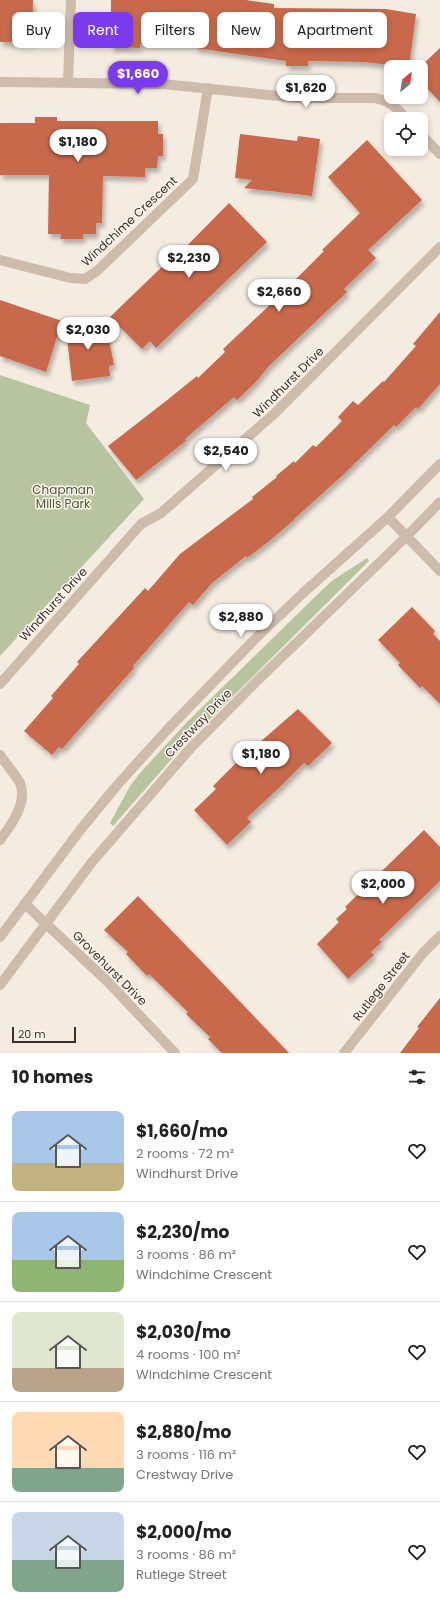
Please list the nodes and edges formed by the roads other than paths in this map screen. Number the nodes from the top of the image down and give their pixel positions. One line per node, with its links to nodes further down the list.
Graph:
1 (72, 0): 3 (street)
2 (0, 82): 3 (street)
3 (68, 82): 4 (street)
4 (208, 88): 5 (street); 9 (street, Windchime Crescent)
5 (400, 112)
6 (428, 141): 7 (street)
7 (440, 154)
8 (440, 247): 15 (street, Windhurst Drive)
9 (0, 260)
10 (440, 464): 12 (street, Crestway Drive)
11 (440, 502): 13 (street, Crestway Drive)
12 (388, 517): 13 (street); 18 (street, Crestway Drive)
13 (407, 536): 14 (street); 19 (street, Crestway Drive)
14 (440, 571)
15 (0, 684)
16 (0, 755): 17 (street)
17 (0, 840)
18 (25, 904): 19 (street, Grovehurst Drive); 21 (street, Crestway Drive)
19 (46, 923): 22 (street, Crestway Drive); 23 (street, Grovehurst Drive)
20 (440, 936): 24 (street, Rutlege Street)
21 (0, 937)
22 (0, 985)
23 (175, 1053)
24 (344, 1053)

